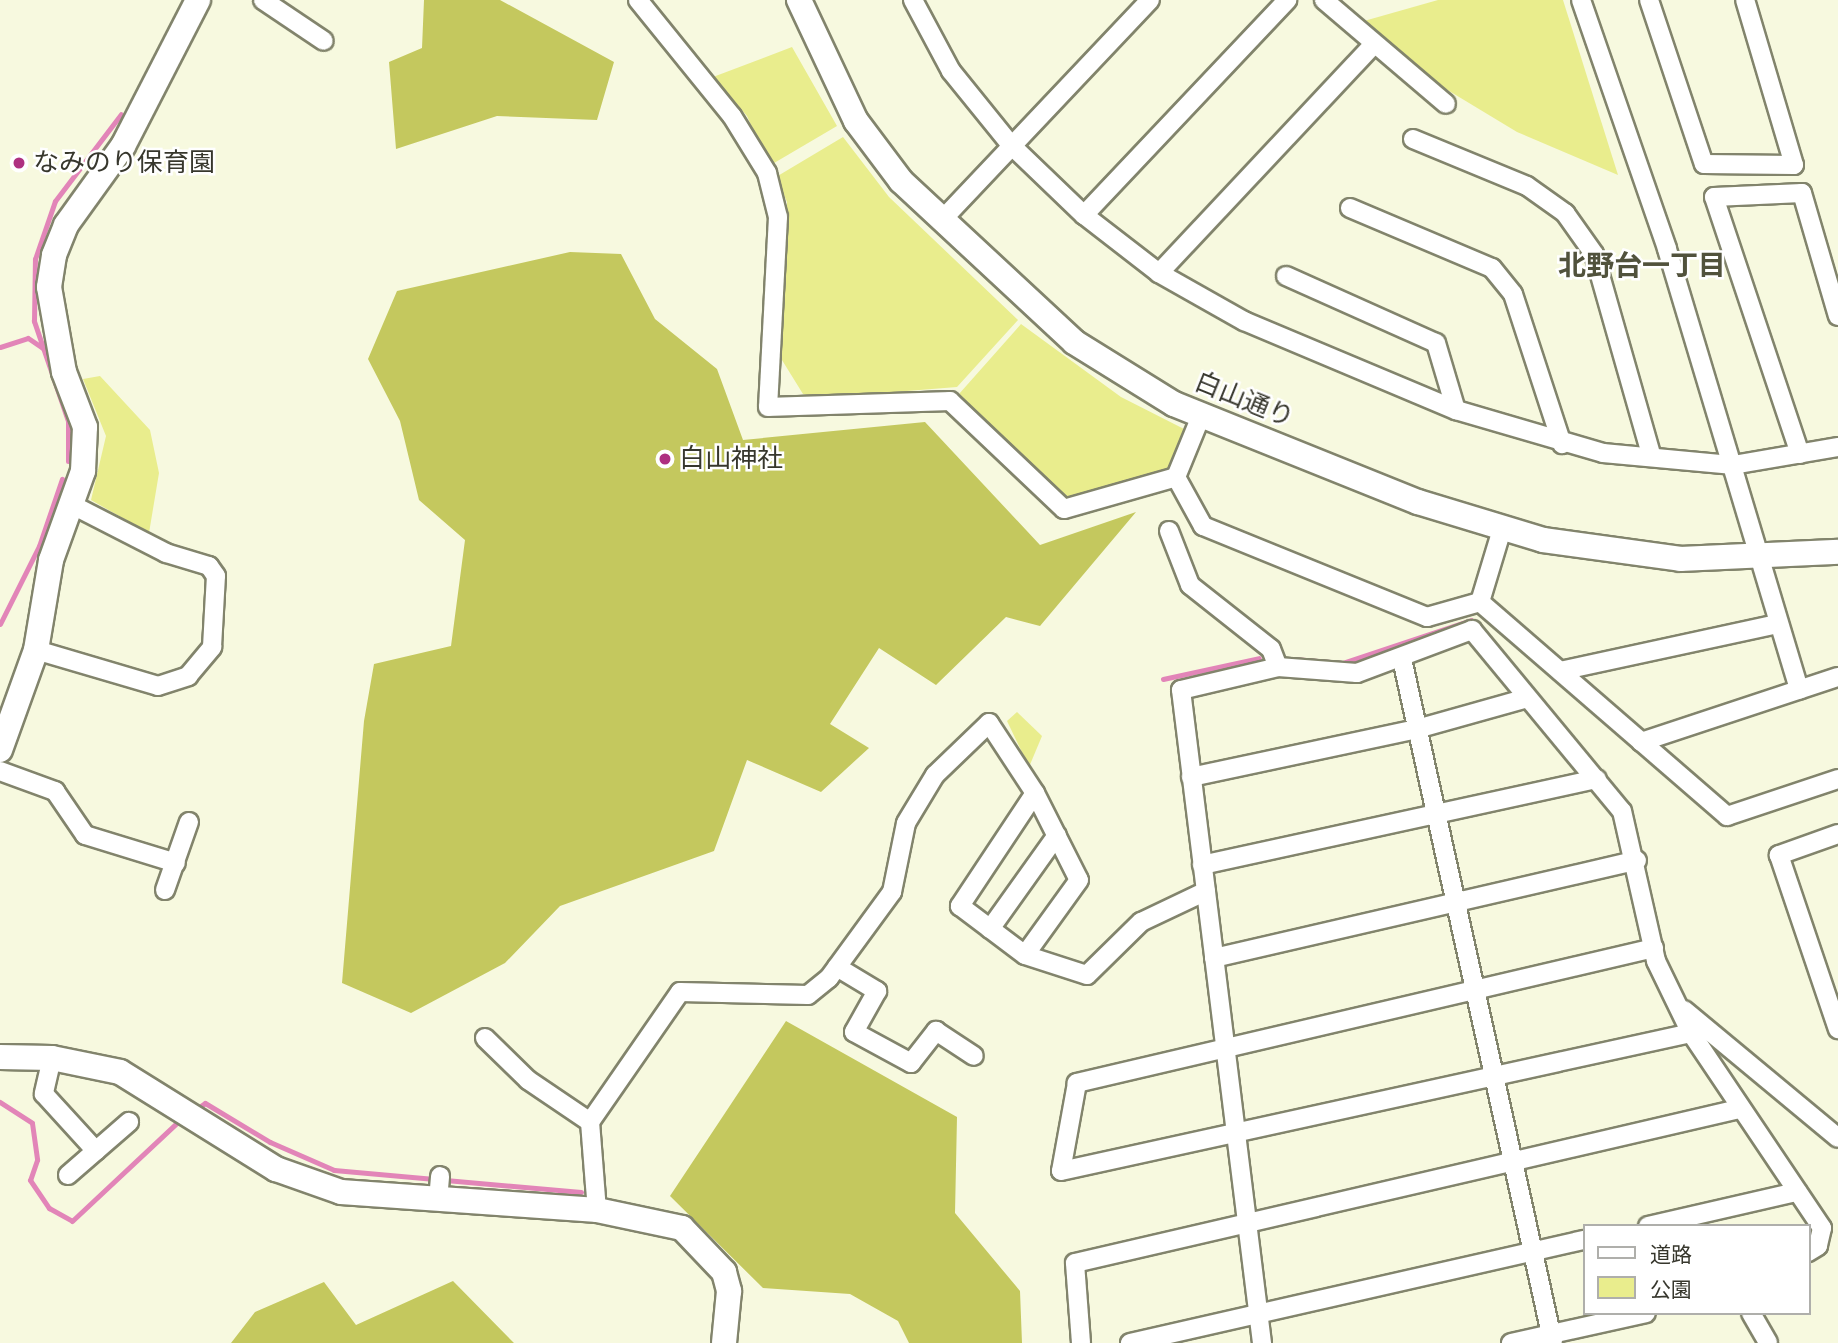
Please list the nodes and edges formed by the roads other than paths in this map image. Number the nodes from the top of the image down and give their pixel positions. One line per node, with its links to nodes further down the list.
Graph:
1 (263, 0): 12 (street)
2 (638, 0): 30 (street)
3 (799, 0): 19 (street, 白山通り)
4 (913, 0): 16 (street)
5 (1150, 0): 16 (street)
6 (1287, 0): 18 (street)
7 (1324, 0): 13 (street)
8 (1581, 0): 29 (street)
9 (1649, 0): 10 (street)
10 (1745, 0)
11 (200, 3): 31 (street)
12 (324, 41)
13 (1373, 45): 14 (street); 20 (street)
14 (1446, 104)
15 (1413, 138): 28 (street)
16 (1011, 145): 18 (street); 19 (street)
17 (1350, 208): 25 (street)
18 (1084, 215): 20 (street)
19 (941, 221): 24 (street, 白山通り)
20 (1158, 273): 23 (street)
21 (1286, 276): 23 (street)
22 (1838, 316): 27 (street)
23 (1456, 410): 25 (street)
24 (1201, 416): 30 (street); 32 (street, 白山通り)
25 (1562, 444): 28 (street)
26 (1838, 447): 27 (street)
27 (1800, 454): 29 (street)
28 (1652, 457): 29 (street)
29 (1733, 465): 35 (street)
30 (1176, 477): 36 (street)
31 (72, 505): 38 (street); 38 (street)
32 (1502, 529): 35 (street, 白山通り); 36 (street)
33 (1169, 531): 40 (street)
34 (1838, 552): 35 (street, 白山通り)
35 (1758, 560): 37 (street)
36 (1480, 603): 41 (street)
37 (1779, 624): 41 (street); 43 (street)
38 (36, 650): 47 (street)
39 (1402, 659): 40 (street); 44 (street); 45 (street)
40 (1278, 667): 49 (street)
41 (1560, 671): 46 (street)
42 (1838, 677): 43 (street)
43 (1799, 690): 46 (street)
44 (1527, 698): 45 (street); 50 (street)
45 (1417, 729): 49 (street); 53 (street)
46 (1641, 742): 51 (street)
47 (0, 750)
48 (0, 771): 58 (street)
49 (1191, 777): 59 (street)
50 (1597, 779): 53 (street); 57 (street)
51 (1838, 779)
52 (1035, 793): 56 (street); 63 (street); 67 (street)
53 (1436, 814): 59 (street); 62 (street)
54 (190, 822): 58 (street)
55 (1838, 834): 70 (street)
56 (1057, 835): 63 (street); 65 (street)
57 (1637, 860): 62 (street); 64 (street)
58 (176, 863): 60 (street)
59 (1202, 865): 61 (street)
60 (165, 890)
61 (1206, 891): 65 (street); 66 (street)
62 (1456, 902): 66 (street); 68 (street)
63 (990, 929): 65 (street)
64 (1654, 948): 68 (street); 69 (street)
65 (1025, 955)
66 (1214, 958): 73 (street)
67 (837, 967): 74 (street); 80 (street)
68 (1475, 989): 73 (street); 77 (street)
69 (1679, 1005): 71 (street); 82 (street)
70 (1838, 1029)
71 (1691, 1032): 77 (street); 78 (street)
72 (485, 1038): 80 (street)
73 (1225, 1046): 81 (street); 81 (street)
74 (974, 1056)
75 (0, 1057): 76 (street)
76 (52, 1058): 83 (street); 87 (street)
77 (1494, 1076): 81 (street); 84 (street)
78 (1740, 1110): 84 (street); 86 (street)
79 (129, 1122): 83 (street)
80 (590, 1122): 87 (street)
81 (1236, 1132): 88 (street)
82 (1838, 1138)
83 (96, 1151): 85 (street)
84 (1513, 1162): 88 (street); 92 (street)
85 (68, 1175)
86 (1797, 1192): 89 (street); 91 (street)
87 (597, 1210): 97 (street)
88 (1247, 1223): 93 (street); 98 (street)
89 (1657, 1224)
90 (1582, 1240): 92 (street)
91 (1810, 1251)
92 (1533, 1252): 93 (street); 96 (street)
93 (1258, 1314): 99 (street); 100 (street)
94 (1639, 1315): 96 (street)
95 (1752, 1315): 102 (street)
96 (1552, 1339): 101 (street)
97 (724, 1343)
98 (1081, 1343)
99 (1130, 1343)
100 (1262, 1343)
101 (1511, 1343)
102 (1768, 1343)

